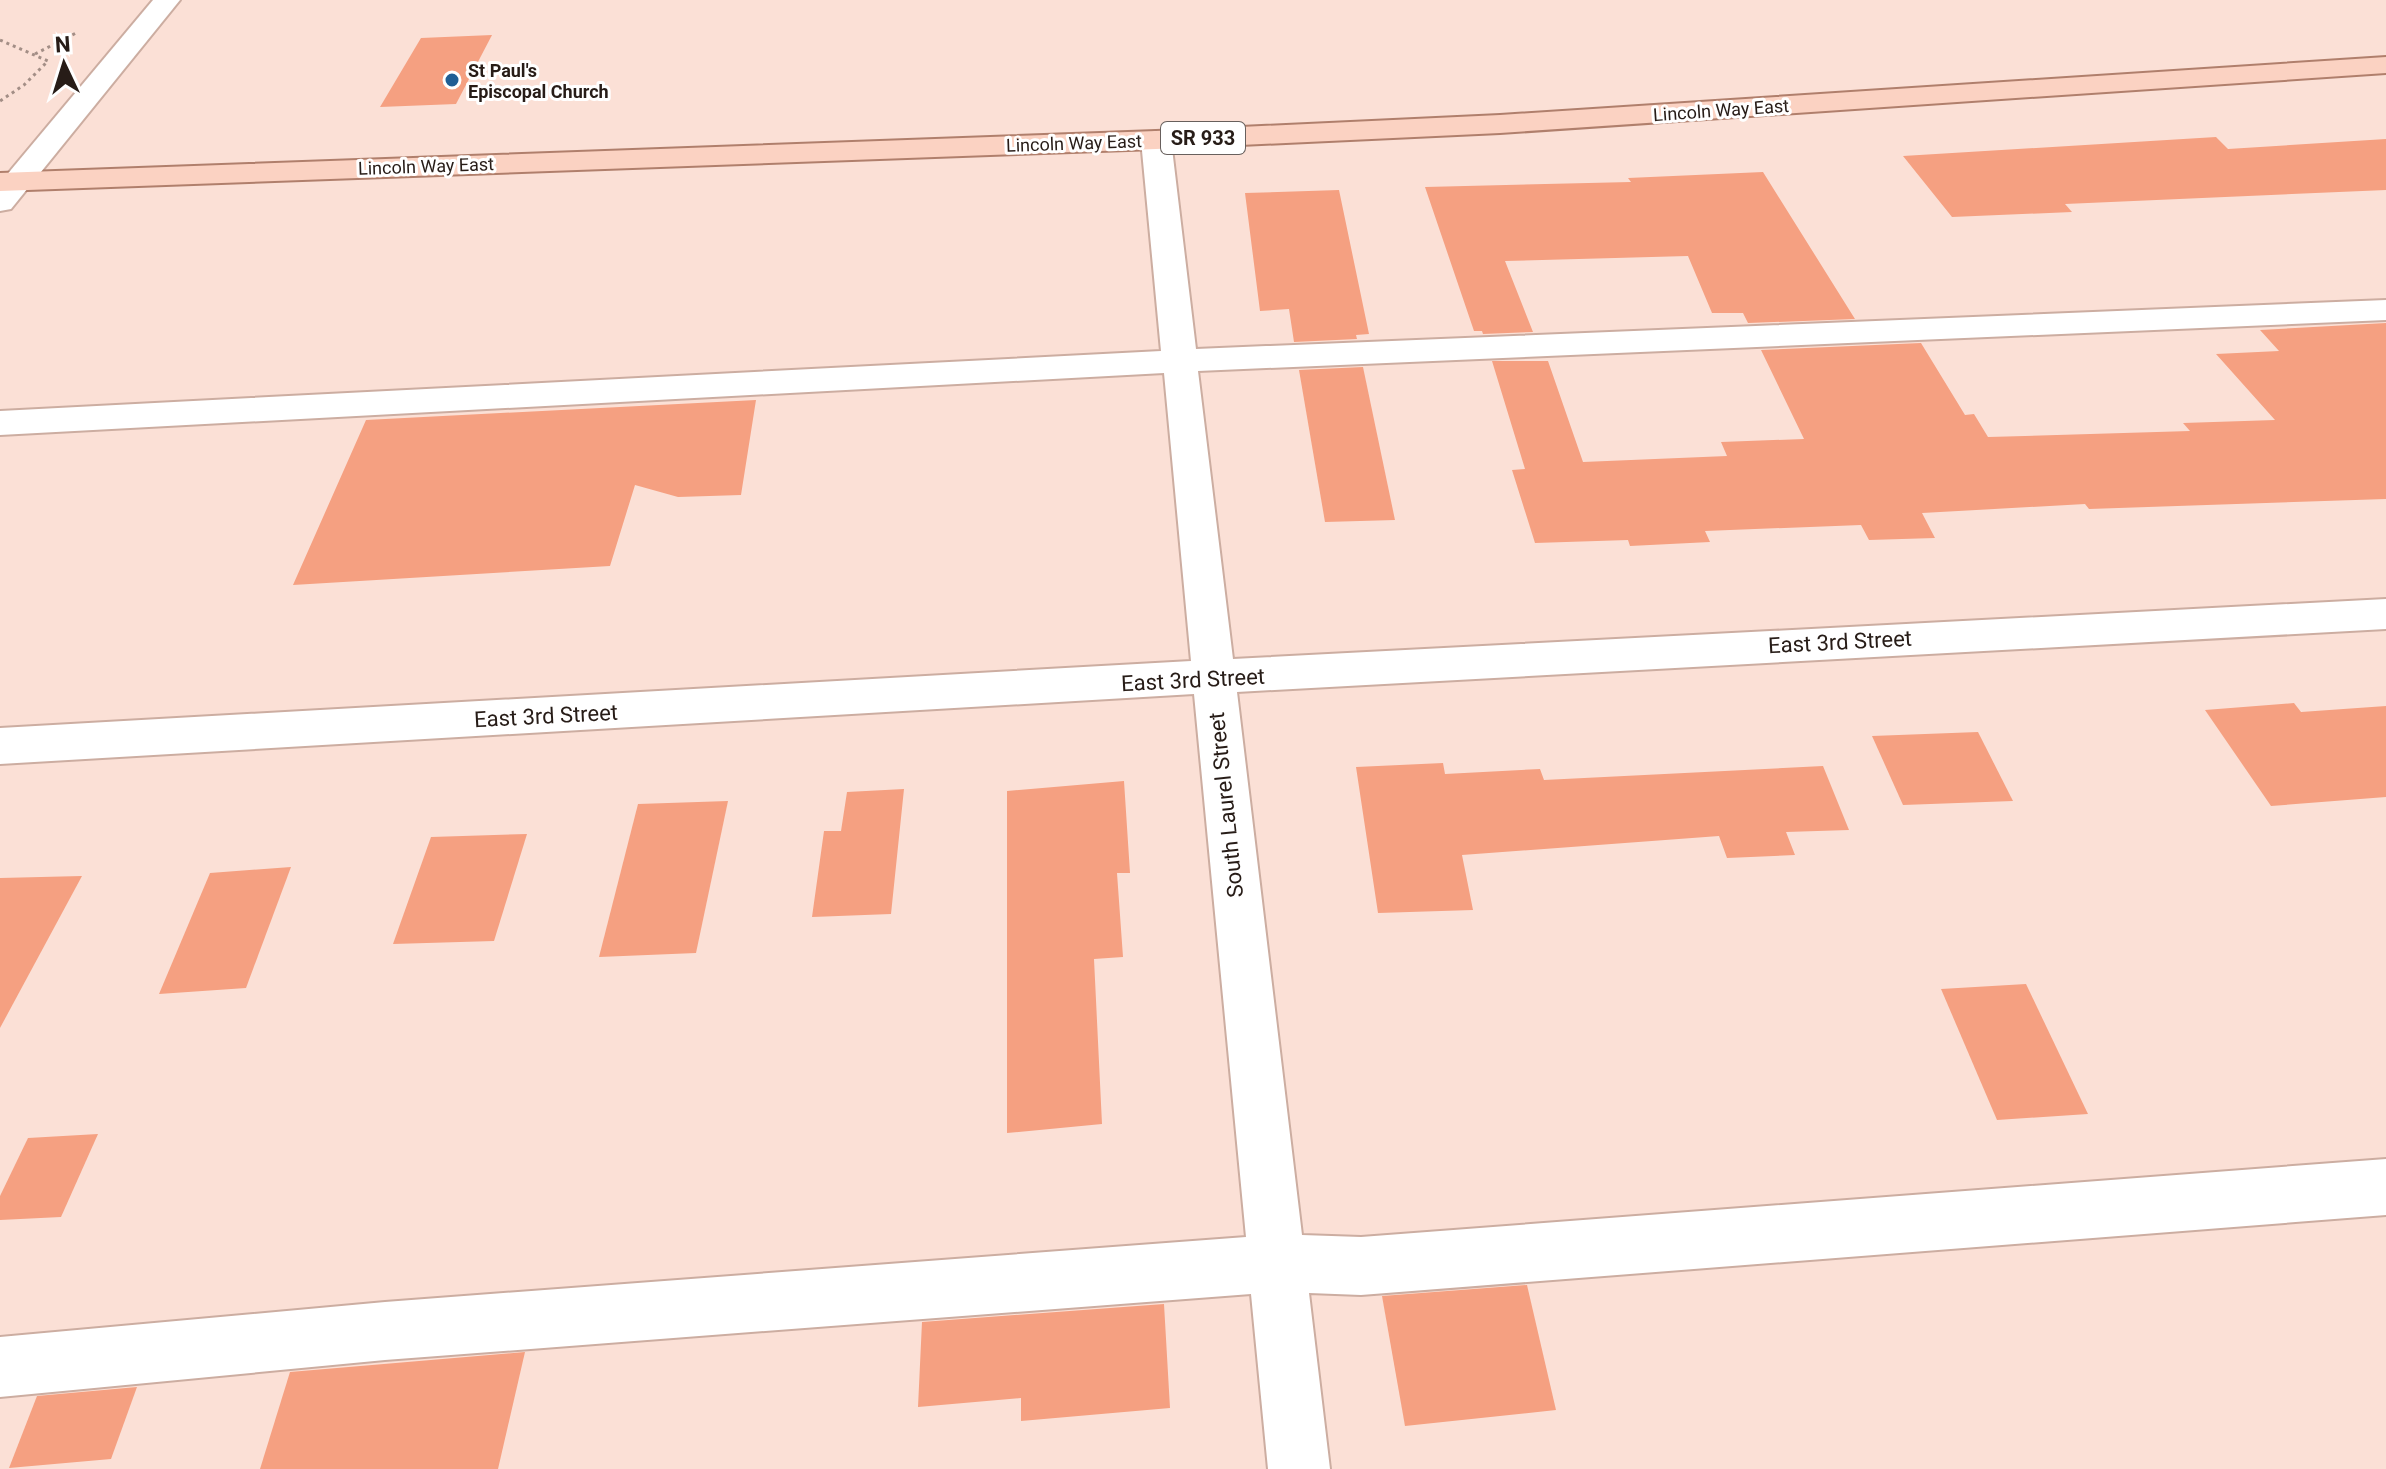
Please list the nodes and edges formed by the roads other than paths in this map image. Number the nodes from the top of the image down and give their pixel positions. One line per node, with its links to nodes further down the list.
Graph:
1 (165, 1): 4 (street)
2 (2386, 65): 3 (main road, Lincoln Way East / SR 933)
3 (1156, 140): 4 (main road, Lincoln Way East / SR 933); 6 (street, South Laurel Street)
4 (6, 188)
5 (2386, 310): 6 (street)
6 (1178, 361): 7 (street); 9 (street, South Laurel Street)
7 (0, 423)
8 (2386, 614): 9 (street, East 3rd Street)
9 (1213, 679): 10 (street, East 3rd Street); 12 (street, South Laurel Street)
10 (0, 746)
11 (2386, 1187): 12 (street)
12 (1276, 1263): 13 (street); 14 (street, South Laurel Street)
13 (0, 1367)
14 (1299, 1469)

